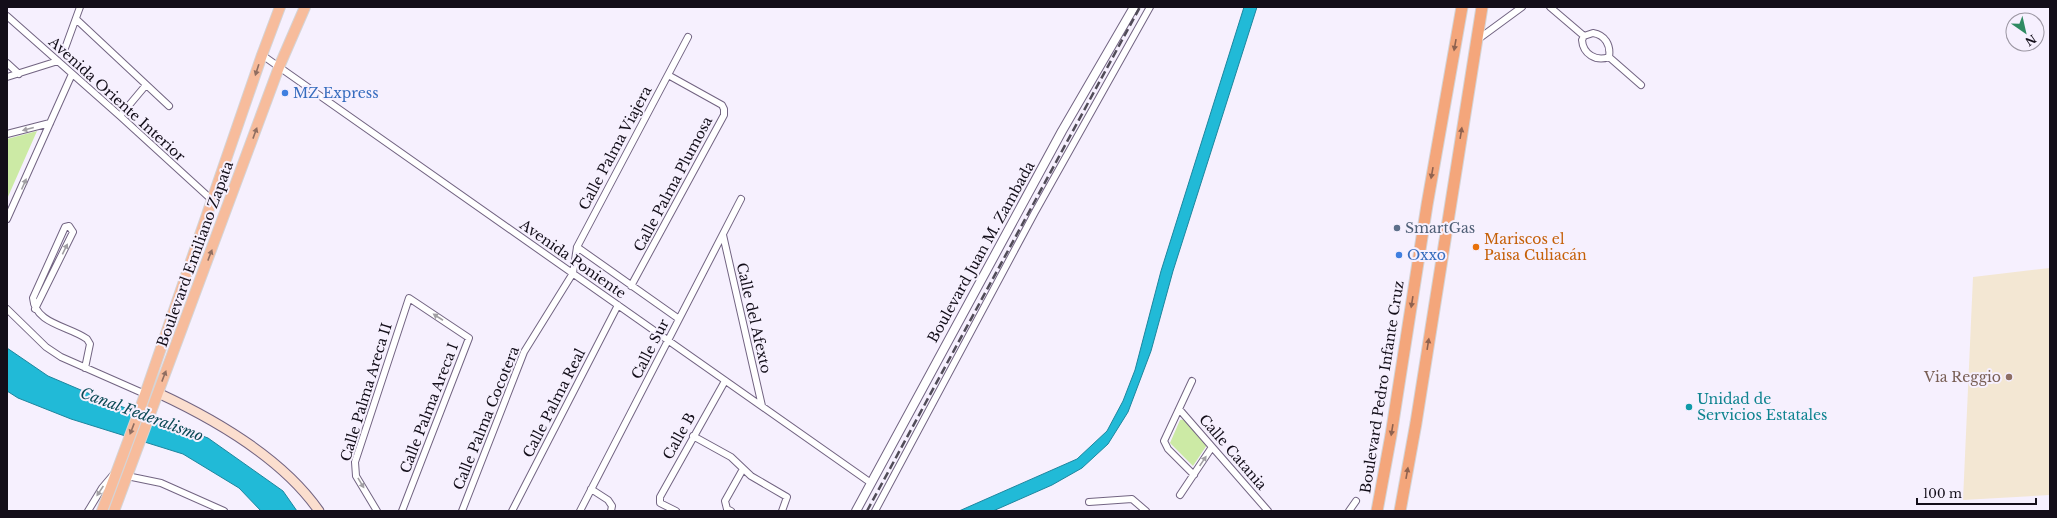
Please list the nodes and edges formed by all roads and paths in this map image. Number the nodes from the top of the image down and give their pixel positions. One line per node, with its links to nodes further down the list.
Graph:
1 (80, 7): 11 (street)
2 (280, 7): 16 (main road, Boulevard Emiliano Zapata)
3 (305, 7): 20 (main road, Boulevard Emiliano Zapata)
4 (1134, 7): 59 (street, Boulevard Juan M. Zambada)
5 (1150, 7): 81 (street, Boulevard Juan M. Zambada)
6 (1462, 7): 85 (highway, Boulevard Pedro Infante Cruz, one-way to 85)
7 (1482, 7): 14 (highway)
8 (1522, 7): 14 (street)
9 (1550, 7): 12 (street)
10 (7, 16): 18 (street, Avenida Oriente Interior)
11 (76, 19): 15 (street); 25 (street)
12 (1584, 36): 17 (street); 17 (street)
13 (688, 37): 23 (street, Calle Palma Viajera)
14 (1476, 41): 86 (highway, one-way to 14)
15 (64, 50)
16 (262, 55): 20 (street, Avenida Poniente); 32 (main road, Boulevard Emiliano Zapata, one-way to 32)
17 (1609, 57): 26 (street)
18 (58, 62): 21 (street); 22 (street, Avenida Oriente Interior)
19 (7, 63): 21 (street)
20 (279, 67): 38 (street, Avenida Poniente); 49 (main road, Boulevard Emiliano Zapata, one-way to 20)
21 (19, 74): 24 (street)
22 (72, 74): 28 (street, Avenida Oriente Interior); 29 (street)
23 (668, 75): 35 (street, Calle Palma Viajera); 39 (street, Calle Palma Plumosa)
24 (7, 77)
25 (146, 85): 27 (street); 28 (street)
26 (1640, 85)
27 (169, 106)
28 (120, 116): 32 (street, Avenida Oriente Interior)
29 (50, 123): 30 (street, one-way to 30); 33 (street, one-way to 29)
30 (7, 134)
31 (741, 199): 34 (street, Calle Sur)
32 (212, 200): 50 (main road, Boulevard Emiliano Zapata)
33 (7, 219)
34 (723, 235): 44 (street, Calle Sur); 51 (street, Calle del Afexto)
35 (577, 247): 38 (street, Calle Palma Viajera); 39 (street)
36 (48, 263): 37 (street); 37 (street, one-way to 36); 43 (street)
37 (56, 266): 43 (street)
38 (572, 273): 41 (street, Avenida Poniente); 73 (street, Calle Palma Cocotera)
39 (632, 286): 44 (street)
40 (407, 299): 71 (street, Calle Palma Areca II, one-way to 71); 72 (street, Calle Palma Areca I, one-way to 40)
41 (618, 305): 45 (street, Avenida Poniente); 74 (street, Calle Palma Real)
42 (7, 309): 46 (street)
43 (35, 309): 46 (street)
44 (679, 319): 45 (street, Calle Sur)
45 (668, 341): 47 (street, Avenida Poniente); 60 (street, Calle Sur)
46 (85, 368): 50 (street)
47 (725, 380): 51 (street, Avenida Poniente); 53 (street, Calle B)
48 (1192, 381): 52 (street)
49 (158, 393): 58 (main road, Boulevard Emiliano Zapata); 70 (main road)
50 (145, 394): 56 (main road, Boulevard Emiliano Zapata, one-way to 56)
51 (762, 406): 59 (street, Avenida Poniente)
52 (1179, 409): 54 (street, Calle Catania); 57 (street)
53 (693, 436): 55 (street); 77 (street, Calle B)
54 (1212, 447): 57 (street, one-way to 54); 83 (street, Calle Catania)
55 (743, 469): 78 (street); 79 (street)
56 (115, 473): 65 (street, one-way to 65); 66 (main road, Boulevard Emiliano Zapata)
57 (1194, 475): 62 (street)
58 (127, 476): 61 (main road, Boulevard Emiliano Zapata); 69 (street)
59 (871, 483): 80 (street, Boulevard Juan M. Zambada)
60 (591, 490): 75 (street, Calle Sur); 76 (street)
61 (120, 494): 67 (main road, Boulevard Emiliano Zapata); 68 (street)
62 (1180, 496)
63 (1356, 501): 84 (street)
64 (1089, 502): 82 (street)
65 (88, 511)
66 (102, 511)
67 (114, 511)
68 (121, 511)
69 (224, 511)
70 (319, 511)
71 (377, 511)
72 (402, 511)
73 (462, 511)
74 (512, 511)
75 (581, 511)
76 (611, 511)
77 (676, 511)
78 (731, 511)
79 (782, 511)
80 (856, 511)
81 (875, 511)
82 (1146, 511)
83 (1268, 511)
84 (1349, 511)
85 (1377, 511)
86 (1400, 511)

